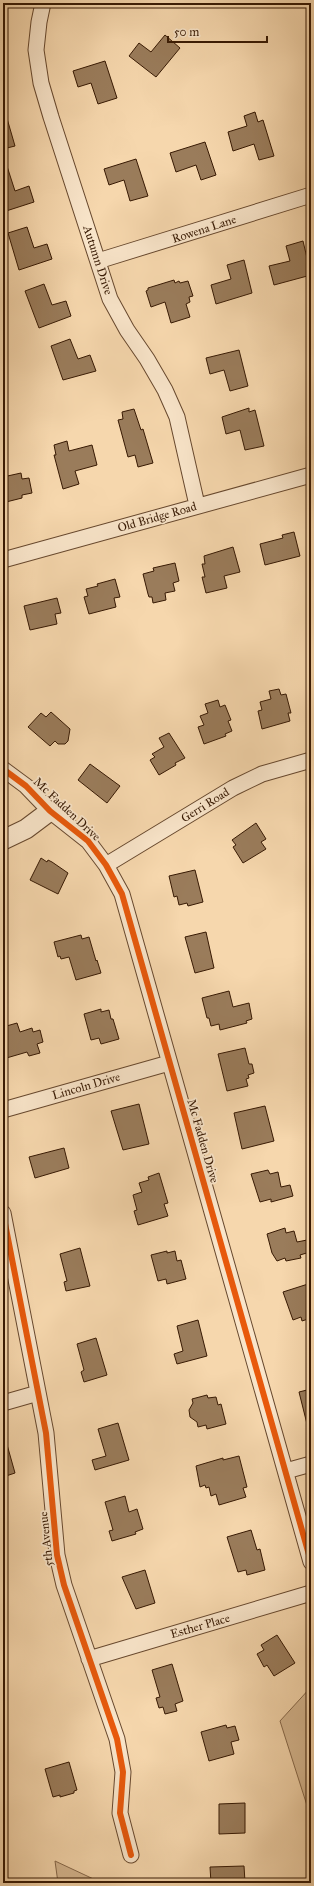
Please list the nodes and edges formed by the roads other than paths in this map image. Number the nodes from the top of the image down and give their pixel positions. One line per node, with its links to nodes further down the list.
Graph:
1 (43, 3): 3 (street, Autumn Drive)
2 (311, 195): 3 (street, Rowena Lane)
3 (98, 261): 5 (street, Autumn Drive)
4 (311, 474): 5 (street, Old Bridge Road)
5 (197, 505): 6 (street, Old Bridge Road)
6 (3, 560)
7 (311, 760): 11 (street, Gerri Road)
8 (3, 769): 9 (street, Mc Fadden Drive)
9 (50, 811): 10 (street); 11 (street, Mc Fadden Drive)
10 (3, 840)
11 (106, 865): 12 (street, Mc Fadden Drive)
12 (169, 1062): 13 (street, Lincoln Drive); 18 (street, Mc Fadden Drive)
13 (3, 1110)
14 (3, 1213): 15 (street, 5th Avenue)
15 (38, 1393): 16 (street); 21 (street, 5th Avenue)
16 (3, 1403)
17 (311, 1464): 18 (street)
18 (286, 1471): 19 (street, Mc Fadden Drive)
19 (311, 1562)
20 (311, 1593): 21 (street, Esther Place)
21 (88, 1659): 22 (street, 5th Avenue)
22 (131, 1855)

